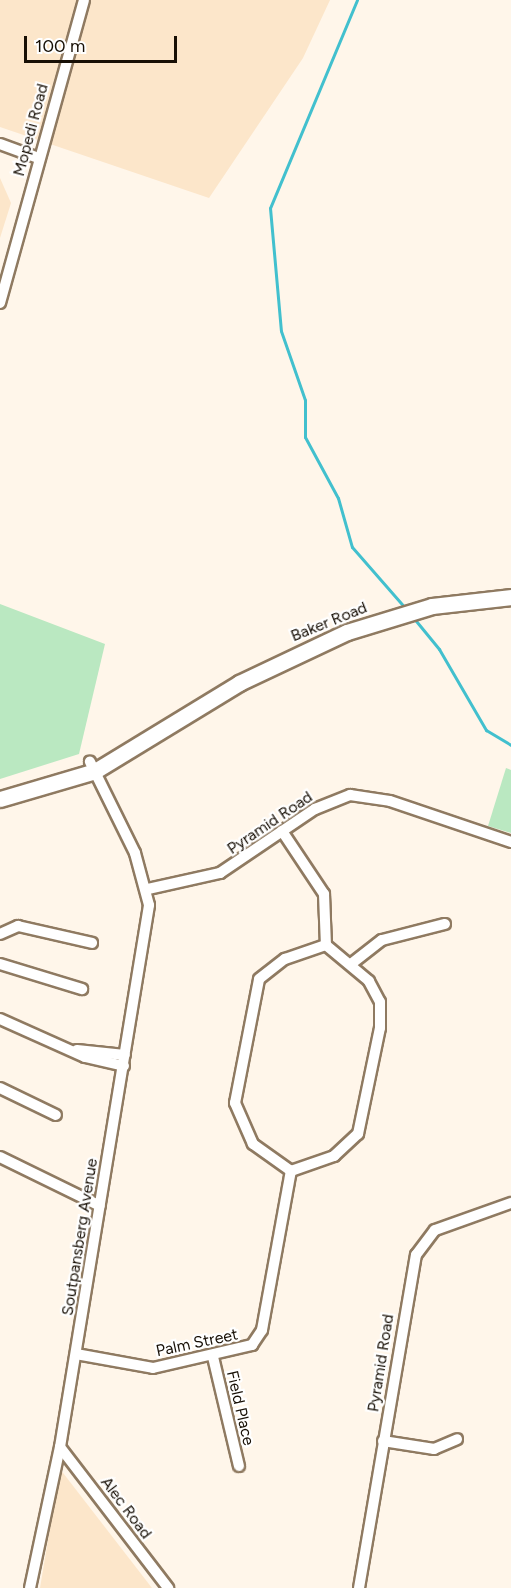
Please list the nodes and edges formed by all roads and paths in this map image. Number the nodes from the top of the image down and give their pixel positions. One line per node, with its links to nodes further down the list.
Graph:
1 (84, 0): 3 (street, Mopedi Road)
2 (0, 144): 3 (street)
3 (39, 158): 4 (street, Mopedi Road)
4 (0, 303)
5 (511, 597): 6 (main road, Baker Road)
6 (93, 766): 7 (main road, Baker Road); 8 (main road, Baker Road); 11 (street)
7 (0, 792)
8 (0, 799)
9 (282, 831): 10 (street, Pyramid Road); 11 (street, Pyramid Road); 15 (street)
10 (511, 842)
11 (148, 889): 20 (street, Soutpansberg Avenue)
12 (445, 924): 17 (street)
13 (0, 934): 14 (street)
14 (92, 943)
15 (326, 945): 17 (street); 24 (street)
16 (0, 964): 18 (street)
17 (351, 964): 24 (street)
18 (82, 989)
19 (0, 1019): 20 (street)
20 (124, 1061): 26 (street, Soutpansberg Avenue)
21 (0, 1088): 22 (street)
22 (56, 1115)
23 (0, 1157): 26 (street)
24 (291, 1171): 28 (street, Palm Street)
25 (511, 1203): 30 (street, Pyramid Road)
26 (100, 1206): 27 (street, Soutpansberg Avenue)
27 (76, 1354): 28 (street, Palm Street); 31 (street, Soutpansberg Avenue)
28 (213, 1357): 32 (street, Field Place)
29 (458, 1439): 30 (street)
30 (383, 1441): 35 (street, Pyramid Road)
31 (60, 1447): 33 (street, Soutpansberg Avenue); 34 (street, Alec Road)
32 (239, 1466)
33 (30, 1588)
34 (168, 1588)
35 (359, 1588)

